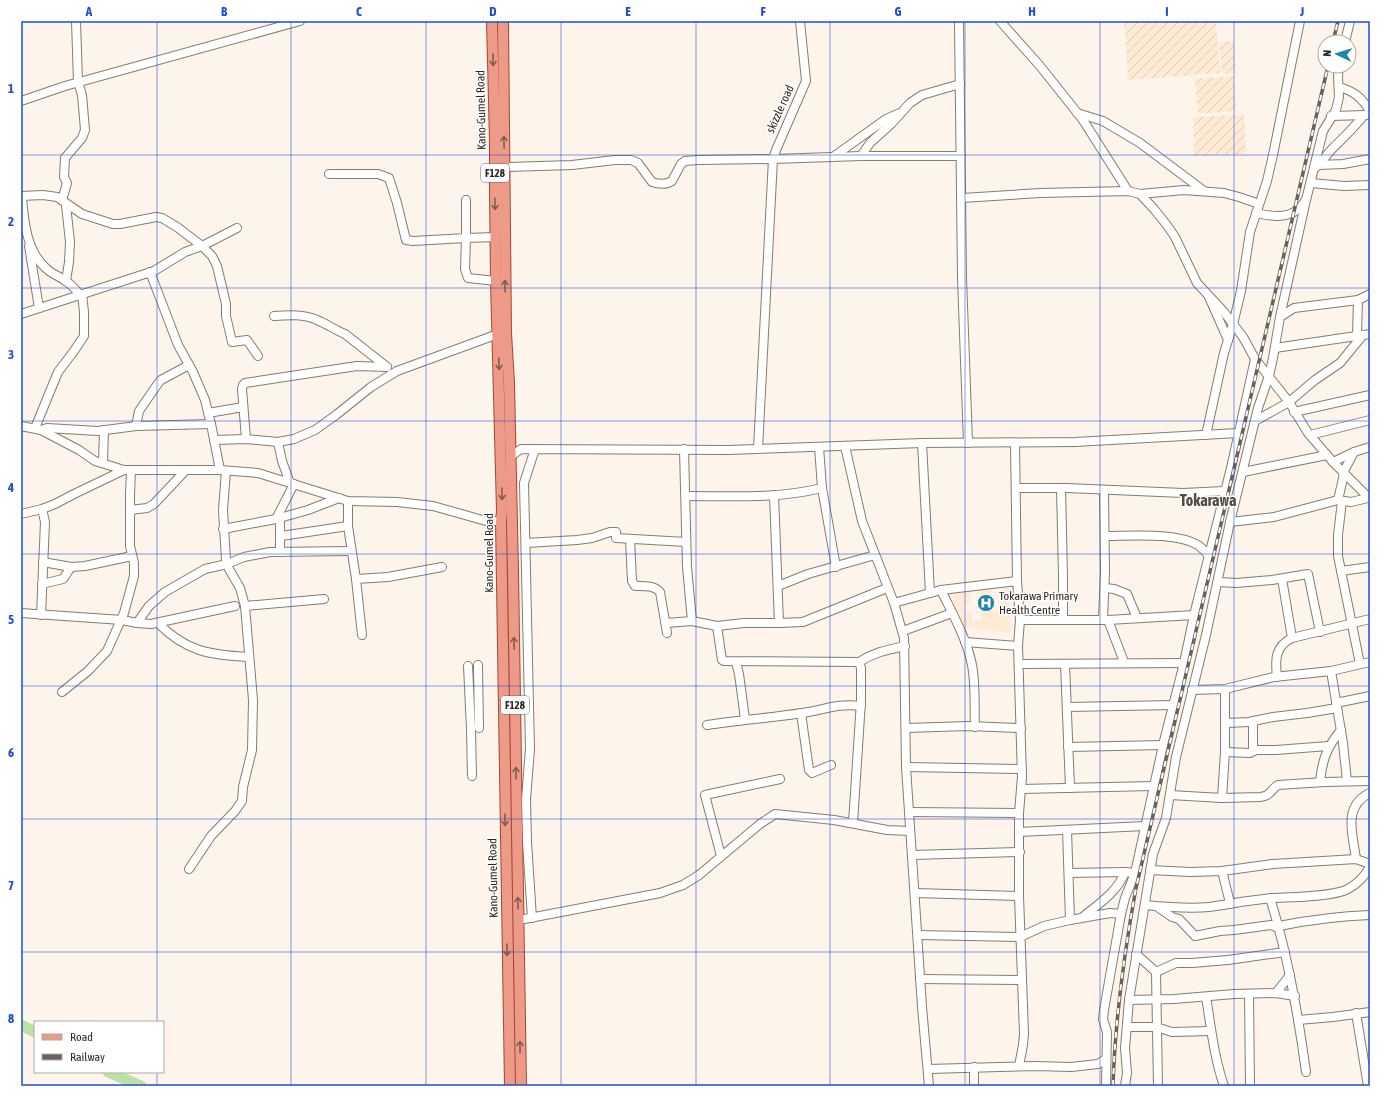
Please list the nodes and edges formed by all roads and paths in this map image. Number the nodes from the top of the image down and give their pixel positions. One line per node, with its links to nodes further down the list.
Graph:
1 (76, 21): 12 (street)
2 (300, 21): 12 (street)
3 (492, 21): 41 (main road, Kano-Gumel Road / F128, one-way to 41)
4 (503, 21): 26 (main road, Kano-Gumel Road / F128, one-way to 4)
5 (800, 21): 23 (street, skizzle road)
6 (959, 21): 13 (street)
7 (1000, 21): 17 (street)
8 (1300, 21): 38 (street)
9 (1350, 21): 10 (street)
10 (1347, 34)
11 (1338, 74): 14 (street)
12 (78, 82): 15 (street); 37 (street)
13 (960, 84): 16 (street); 21 (street)
14 (1339, 87): 18 (street); 19 (street)
15 (21, 101)
16 (901, 112): 20 (street); 22 (street)
17 (1077, 112): 30 (street); 31 (street)
18 (1368, 114): 19 (street); 25 (street)
19 (1331, 116): 25 (street)
20 (861, 156): 21 (street); 22 (street)
21 (960, 156): 34 (street)
22 (833, 157): 23 (street)
23 (773, 159): 26 (street); 94 (street, skizzle road)
24 (1370, 159): 25 (street)
25 (1317, 166): 28 (street)
26 (504, 168): 45 (main road, Kano-Gumel Road / F128)
27 (329, 174): 42 (street)
28 (1311, 183): 29 (street); 36 (street)
29 (1370, 185)
30 (1128, 191): 32 (street); 34 (street)
31 (1204, 192): 32 (street); 38 (street)
32 (1140, 194): 51 (street)
33 (22, 196): 37 (street); 43 (street)
34 (962, 198): 86 (street)
35 (466, 200): 42 (street)
36 (1306, 200): 39 (street); 56 (street)
37 (64, 203): 44 (street); 47 (street)
38 (1259, 204): 39 (street)
39 (1256, 213): 57 (street)
40 (238, 228): 44 (street)
41 (496, 237): 42 (street); 45 (main road, Kano-Gumel Road / F128)
42 (466, 238): 48 (street)
43 (28, 239): 47 (street); 53 (street)
44 (202, 246): 46 (street); 62 (street)
45 (501, 262): 48 (main road, Kano-Gumel Road / F128); 97 (main road, Kano-Gumel Road / F128, one-way to 45)
46 (150, 272): 50 (street); 64 (street)
47 (66, 281): 50 (street)
48 (496, 281): 58 (main road, Kano-Gumel Road / F128)
49 (1370, 294): 52 (street)
50 (81, 295): 53 (street); 78 (street)
51 (1208, 296): 57 (street); 60 (street)
52 (1358, 300): 56 (street); 59 (street)
53 (39, 308): 54 (street)
54 (21, 314)
55 (274, 316): 65 (street)
56 (1280, 317): 61 (street)
57 (1233, 324): 60 (street); 63 (street)
58 (498, 334): 66 (street); 121 (main road, Kano-Gumel Road / F128, one-way to 121)
59 (1363, 335): 61 (street); 69 (street)
60 (1228, 340): 81 (street)
61 (1275, 348): 67 (street)
62 (258, 356)
63 (1255, 358): 67 (street); 80 (street)
64 (189, 366): 72 (street); 77 (street)
65 (387, 367): 66 (street); 70 (street)
66 (397, 371): 85 (street)
67 (1269, 376): 69 (street); 73 (street)
68 (1370, 395): 71 (street)
69 (1289, 402): 71 (street); 73 (street)
70 (243, 407): 72 (street); 83 (street)
71 (1294, 412): 82 (street)
72 (208, 413): 75 (street)
73 (1255, 420): 103 (street)
74 (1370, 420): 82 (street)
75 (211, 424): 77 (street); 84 (street)
76 (21, 426): 78 (street)
77 (136, 426): 79 (street)
78 (38, 429): 79 (street); 99 (street)
79 (104, 430): 99 (street)
80 (1238, 433): 81 (street); 110 (street)
81 (1206, 435): 87 (street)
82 (1310, 436): 96 (street)
83 (246, 439): 84 (street); 85 (street)
84 (214, 440): 102 (street)
85 (278, 442): 105 (street)
86 (968, 443): 87 (street); 88 (street)
87 (1015, 443): 107 (street)
88 (922, 444): 89 (street); 151 (street)
89 (845, 446): 91 (street); 132 (street)
90 (1370, 446): 95 (street)
91 (819, 447): 94 (street); 106 (street)
92 (535, 449): 93 (street); 97 (street); 129 (street)
93 (684, 449): 94 (street); 112 (street)
94 (758, 449)
95 (1354, 452): 98 (street); 104 (street)
96 (1327, 455): 98 (street); 103 (street)
97 (511, 456): 204 (main road, Kano-Gumel Road / F128, one-way to 97)
98 (1333, 462): 104 (street)
99 (103, 463): 100 (street)
100 (127, 470): 101 (street); 117 (street); 118 (street)
101 (185, 471): 102 (street); 118 (street)
102 (223, 471): 105 (street); 124 (street)
103 (1243, 472): 122 (street)
104 (1343, 473): 114 (street); 115 (street)
105 (292, 484): 113 (street); 120 (street)
106 (822, 488): 111 (street); 139 (street)
107 (1016, 488): 108 (street); 144 (street)
108 (1061, 488): 109 (street); 164 (street)
109 (1104, 491): 110 (street); 126 (street)
110 (1224, 491): 134 (street)
111 (774, 495): 112 (street); 147 (street)
112 (686, 496): 128 (street)
113 (339, 498): 116 (street); 120 (street)
114 (1369, 498): 115 (street)
115 (1340, 500): 122 (street); 141 (street)
116 (348, 501): 121 (street); 123 (street)
117 (42, 509): 119 (street); 135 (street)
118 (130, 510): 133 (street)
119 (21, 514)
120 (278, 518): 124 (street); 125 (street)
121 (501, 521): 203 (main road, Kano-Gumel Road / F128)
122 (1230, 522): 145 (street)
123 (348, 526): 125 (street); 130 (street)
124 (223, 529): 136 (street)
125 (281, 536): 131 (street)
126 (1106, 536): 134 (street); 149 (street)
127 (630, 539): 128 (street); 129 (street); 169 (street)
128 (686, 542): 166 (street)
129 (526, 543): 260 (street)
130 (352, 551): 131 (street); 142 (street)
131 (280, 552): 136 (street)
132 (875, 555): 139 (street); 148 (street)
133 (132, 556): 137 (street); 162 (street)
134 (1209, 556): 159 (street)
135 (43, 562): 137 (street); 146 (street)
136 (227, 564): 155 (street); 167 (street)
137 (71, 567): 146 (street)
138 (442, 567): 142 (street)
139 (836, 567): 147 (street)
140 (1370, 567): 141 (street)
141 (1341, 571): 171 (street)
142 (356, 579): 176 (street)
143 (1282, 579): 145 (street); 174 (street); 177 (street)
144 (1017, 581): 150 (street); 163 (street)
145 (1218, 582): 195 (street)
146 (42, 584): 158 (street)
147 (778, 586): 170 (street)
148 (887, 588): 153 (street); 170 (street)
149 (1104, 588): 160 (street); 165 (street)
150 (941, 590): 151 (street); 157 (street)
151 (930, 593): 153 (street)
152 (324, 599): 155 (street)
153 (894, 603): 173 (street)
154 (235, 606): 168 (street)
155 (245, 606): 181 (street)
156 (21, 613): 158 (street)
157 (952, 613): 173 (street); 178 (street)
158 (41, 615): 162 (street)
159 (1194, 615): 160 (street); 186 (street)
160 (1137, 618): 165 (street)
161 (1370, 618): 171 (street)
162 (122, 620): 167 (street); 196 (street)
163 (1020, 620): 164 (street); 180 (street)
164 (1063, 620): 165 (street)
165 (1106, 620): 184 (street)
166 (692, 621): 169 (street); 172 (street)
167 (137, 623): 168 (street)
168 (158, 623): 181 (street)
169 (666, 623): 175 (street)
170 (780, 623): 172 (street)
171 (1352, 624): 174 (street); 190 (street)
172 (717, 626): 182 (street)
173 (903, 631): 179 (street)
174 (1320, 632): 177 (street)
175 (667, 633)
176 (362, 635)
177 (1292, 638): 193 (street)
178 (965, 642): 180 (street); 209 (street)
179 (905, 646): 183 (street); 211 (street)
180 (1018, 646): 188 (street)
181 (249, 657): 244 (street)
182 (736, 662): 183 (street); 205 (street)
183 (859, 662): 200 (street)
184 (1124, 662): 186 (street); 189 (street)
185 (1370, 662): 190 (street)
186 (1184, 663): 198 (street)
187 (478, 664): 210 (street)
188 (1020, 664): 189 (street); 212 (street)
189 (1065, 664): 201 (street)
190 (1360, 664): 192 (street)
191 (468, 666): 222 (street)
192 (1331, 671): 193 (street); 199 (street)
193 (1277, 677): 194 (street)
194 (1226, 689): 195 (street); 207 (street)
195 (1192, 690): 231 (street)
196 (62, 692)
197 (1370, 696): 199 (street)
198 (1174, 705): 201 (street); 214 (street)
199 (1336, 705): 206 (street); 213 (street)
200 (860, 706): 202 (street); 235 (street)
201 (1067, 707): 216 (street)
202 (801, 713): 205 (street); 219 (street)
203 (504, 716): 204 (main road); 292 (main road, Kano-Gumel Road / F128, one-way to 292)
204 (516, 717): 261 (main road, Kano-Gumel Road / F128, one-way to 204)
205 (745, 719): 208 (street)
206 (1253, 721): 207 (street); 217 (street)
207 (1226, 723): 218 (street)
208 (707, 725)
209 (975, 727): 211 (street); 212 (street)
210 (479, 728)
211 (906, 728): 220 (street)
212 (1021, 728): 221 (street)
213 (1341, 730): 215 (street); 224 (street)
214 (1163, 745): 216 (street); 227 (street)
215 (1328, 746): 217 (street); 226 (street)
216 (1068, 747): 228 (street)
217 (1253, 751): 218 (street)
218 (1225, 752): 232 (street)
219 (831, 765)
220 (906, 767): 221 (street); 233 (street)
221 (1022, 769): 229 (street)
222 (472, 776)
223 (780, 779): 242 (street)
224 (1346, 781): 225 (street); 226 (street)
225 (1370, 781)
226 (1320, 782): 232 (street)
227 (1153, 786): 228 (street); 236 (street)
228 (1070, 788): 229 (street)
229 (1021, 789): 234 (street)
230 (1370, 793): 243 (street)
231 (1170, 795): 232 (street); 246 (street)
232 (1222, 798)
233 (910, 812): 234 (street); 238 (street)
234 (1019, 813): 239 (street)
235 (853, 823): 238 (street); 242 (street)
236 (1145, 826): 237 (street); 250 (street)
237 (1067, 830): 239 (street); 248 (street)
238 (910, 832): 241 (street)
239 (1019, 832): 240 (street)
240 (1020, 852): 241 (street); 252 (street)
241 (912, 855): 251 (street)
242 (721, 856): 260 (street)
243 (1356, 859): 245 (street); 247 (street)
244 (189, 869)
245 (1370, 869): 253 (street)
246 (1150, 870): 247 (street); 255 (street)
247 (1222, 871): 254 (street)
248 (1068, 872): 249 (street); 262 (street)
249 (1125, 872): 250 (street); 259 (street)
250 (1135, 873): 257 (street)
251 (915, 893): 252 (street); 264 (street)
252 (1019, 896): 265 (street)
253 (1270, 898): 254 (street); 263 (street)
254 (1230, 903): 256 (street)
255 (1145, 905): 256 (street); 267 (street)
256 (1156, 906): 263 (street)
257 (1121, 914): 259 (street); 284 (street)
258 (1370, 915): 263 (street)
259 (1084, 917): 262 (street)
260 (532, 918): 261 (street)
261 (518, 920): 293 (main road, Kano-Gumel Road / F128, one-way to 261)
262 (1070, 920): 265 (street)
263 (1279, 927): 266 (street)
264 (918, 936): 265 (street); 270 (street)
265 (1020, 937): 271 (street)
266 (1285, 952): 268 (street); 269 (street)
267 (1136, 954): 268 (street); 276 (street)
268 (1156, 972): 277 (street)
269 (1290, 975): 272 (street); 274 (street)
270 (920, 979): 271 (street); 288 (street)
271 (1022, 980): 286 (street)
272 (1276, 993): 273 (street); 274 (street)
273 (1249, 994): 275 (street); 299 (street)
274 (1294, 996): 280 (street)
275 (1206, 997): 277 (street); 283 (street)
276 (1129, 1000): 277 (street); 281 (street)
277 (1156, 1000): 282 (street)
278 (1370, 1012): 279 (street)
279 (1356, 1013): 280 (street); 300 (street)
280 (1298, 1020): 290 (street)
281 (1127, 1027): 282 (street); 291 (street)
282 (1156, 1027): 283 (street); 297 (street)
283 (1210, 1031): 298 (street)
284 (1106, 1059): 285 (street); 289 (street)
285 (1098, 1064): 286 (street); 289 (street)
286 (1019, 1066): 287 (street)
287 (974, 1067): 288 (street); 295 (street)
288 (928, 1069): 294 (street)
289 (1106, 1070): 296 (street)
290 (1306, 1072)
291 (1127, 1084)
292 (510, 1086)
293 (521, 1086)
294 (929, 1086)
295 (974, 1086)
296 (1106, 1086)
297 (1158, 1086)
298 (1224, 1086)
299 (1250, 1086)
300 (1368, 1086)

